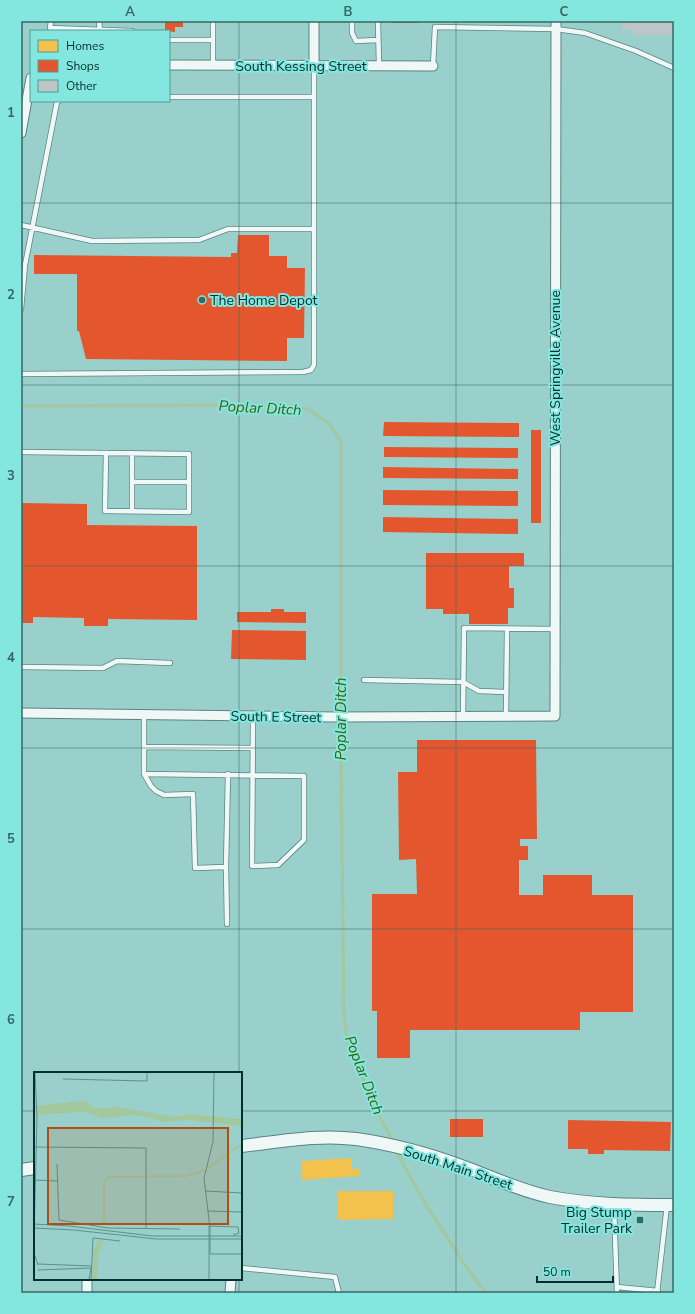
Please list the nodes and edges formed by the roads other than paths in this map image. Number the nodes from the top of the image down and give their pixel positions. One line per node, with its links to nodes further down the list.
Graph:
1 (51, 21): 10 (lane)
2 (99, 21): 10 (lane)
3 (213, 21): 12 (lane)
4 (314, 21): 16 (street)
5 (352, 21): 13 (lane)
6 (378, 21): 13 (lane)
7 (435, 21): 9 (lane)
8 (556, 25): 9 (lane); 19 (lane); 37 (street, West Springville Avenue)
9 (434, 27): 18 (lane)
10 (100, 30)
11 (170, 40): 12 (lane)
12 (213, 40): 15 (lane)
13 (378, 40): 17 (lane)
14 (170, 65): 15 (street, South Kessing Street)
15 (213, 66): 16 (street, South Kessing Street)
16 (314, 66): 17 (street, South Kessing Street); 22 (lane)
17 (379, 66): 18 (street, South Kessing Street)
18 (433, 66)
19 (674, 68)
20 (30, 84): 24 (street)
21 (170, 98): 22 (lane)
22 (314, 98): 27 (lane)
23 (57, 102): 26 (lane)
24 (21, 133)
25 (21, 225): 26 (lane)
26 (33, 228): 27 (lane); 28 (lane)
27 (314, 230): 29 (lane)
28 (21, 309)
29 (21, 374)
30 (21, 452): 31 (lane)
31 (106, 453): 32 (lane); 35 (lane)
32 (132, 453): 33 (lane); 34 (lane)
33 (132, 482): 34 (lane); 35 (lane)
34 (189, 482): 35 (lane)
35 (132, 511)
36 (507, 629): 37 (lane); 41 (lane); 42 (lane)
37 (554, 629): 47 (street, West Springville Avenue)
38 (170, 663): 39 (lane)
39 (21, 667)
40 (364, 680): 41 (lane)
41 (464, 682): 42 (lane); 48 (lane)
42 (506, 692): 46 (lane)
43 (21, 713): 44 (street, South E Street)
44 (144, 715): 45 (street, South E Street); 49 (lane)
45 (253, 716): 48 (street, South E Street); 50 (lane)
46 (506, 716): 47 (street, South E Street); 48 (street, South E Street)
47 (554, 716)
48 (463, 717)
49 (144, 746): 50 (lane); 51 (lane)
50 (253, 748): 53 (lane)
51 (144, 774): 52 (lane); 54 (lane)
52 (228, 774): 53 (lane); 54 (lane)
53 (252, 774): 53 (lane)
54 (226, 867): 55 (lane)
55 (227, 924)
56 (242, 1146): 59 (main road, South Main Street)
57 (34, 1168): 58 (main road)
58 (21, 1170)
59 (614, 1204): 60 (main road, South Main Street); 64 (lane)
60 (670, 1205): 65 (lane)
61 (242, 1268): 68 (lane)
62 (87, 1280): 66 (street)
63 (231, 1280): 67 (street)
64 (617, 1287): 65 (lane); 69 (lane)
65 (658, 1292)
66 (86, 1293)
67 (230, 1293)
68 (339, 1293)
69 (617, 1293)

